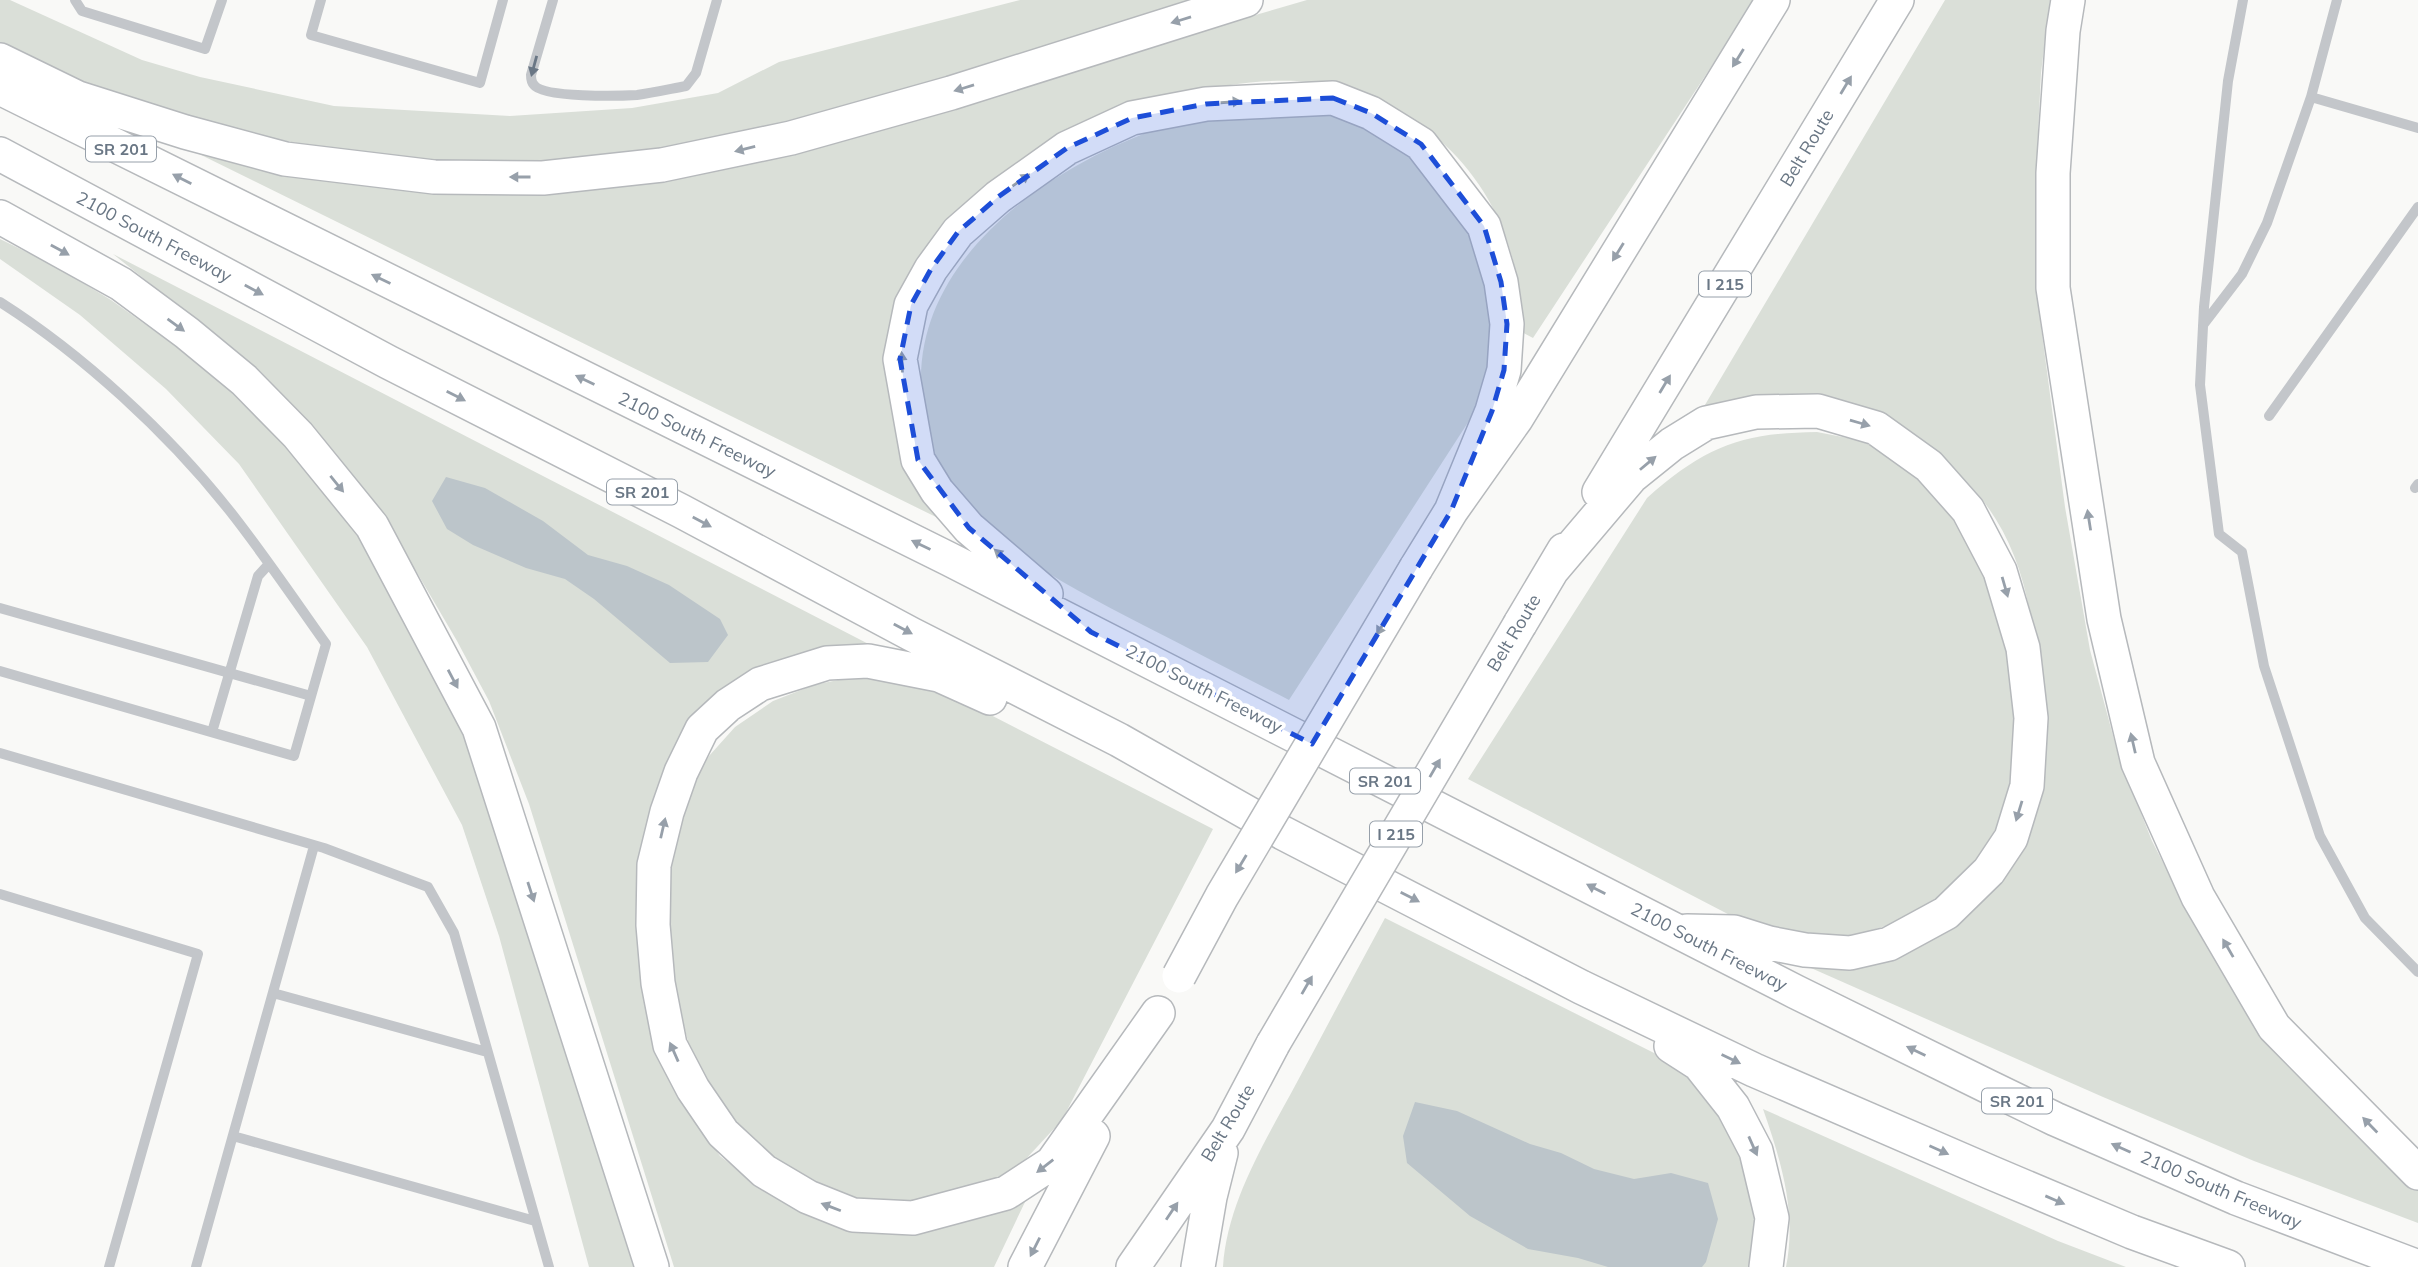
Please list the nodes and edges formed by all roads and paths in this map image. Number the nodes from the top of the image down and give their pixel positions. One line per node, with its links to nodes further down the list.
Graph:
1 (75, 0): 2 (lane)
2 (222, 0)
3 (321, 0): 4 (lane)
4 (503, 0)
5 (553, 0): 6 (lane, one-way to 6)
6 (717, 0)
7 (1246, 0): 13 (highway, one-way to 13)
8 (1773, 0): 23 (highway, one-way to 23)
9 (1897, 0): 25 (highway, Belt Route / I 215, one-way to 9)
10 (2068, 0): 44 (highway, one-way to 10)
11 (2243, 0): 21 (lane)
12 (2337, 0): 15 (lane)
13 (0, 60)
14 (0, 88): 27 (highway, 2100 South Freeway / SR 201, one-way to 14)
15 (2311, 97): 16 (lane); 21 (lane)
16 (2418, 128)
17 (0, 153): 33 (highway, 2100 South Freeway / SR 201, one-way to 33)
18 (2418, 206): 22 (lane)
19 (0, 217): 49 (highway, one-way to 49)
20 (0, 302): 24 (lane)
21 (2203, 325): 37 (lane)
22 (2269, 416)
23 (1451, 511): 27 (highway, one-way to 23); 40 (highway, one-way to 40, bridge)
24 (269, 564): 29 (lane); 30 (lane)
25 (1553, 569): 36 (highway, one-way to 36); 42 (highway, Belt Route / I 215, one-way to 25, bridge)
26 (0, 608): 29 (lane)
27 (1091, 632): 36 (highway, 2100 South Freeway / SR 201, one-way to 27)
28 (0, 671): 31 (lane)
29 (229, 673): 30 (lane); 31 (lane)
30 (311, 696): 31 (lane)
31 (212, 732)
32 (0, 753): 34 (lane)
33 (1283, 833): 38 (highway, 2100 South Freeway / SR 201, one-way to 38); 40 (highway, one-way to 33)
34 (314, 846): 39 (lane); 41 (lane)
35 (0, 894): 46 (lane)
36 (1679, 930): 55 (highway, 2100 South Freeway / SR 201, one-way to 36)
37 (2418, 972)
38 (1581, 987): 53 (highway, one-way to 53); 54 (highway, 2100 South Freeway / SR 201, one-way to 54)
39 (273, 993): 41 (lane); 43 (lane)
40 (1158, 1013): 50 (highway, one-way to 50)
41 (487, 1052): 45 (lane)
42 (1228, 1129): 51 (highway, Belt Route / I 215, one-way to 42); 52 (highway)
43 (233, 1136): 45 (lane); 47 (lane)
44 (2418, 1173)
45 (535, 1221): 48 (lane)
46 (109, 1267)
47 (196, 1267)
48 (549, 1267)
49 (653, 1267)
50 (1025, 1267)
51 (1133, 1267)
52 (1198, 1267)
53 (1766, 1267)
54 (2228, 1267)
55 (2418, 1267)

